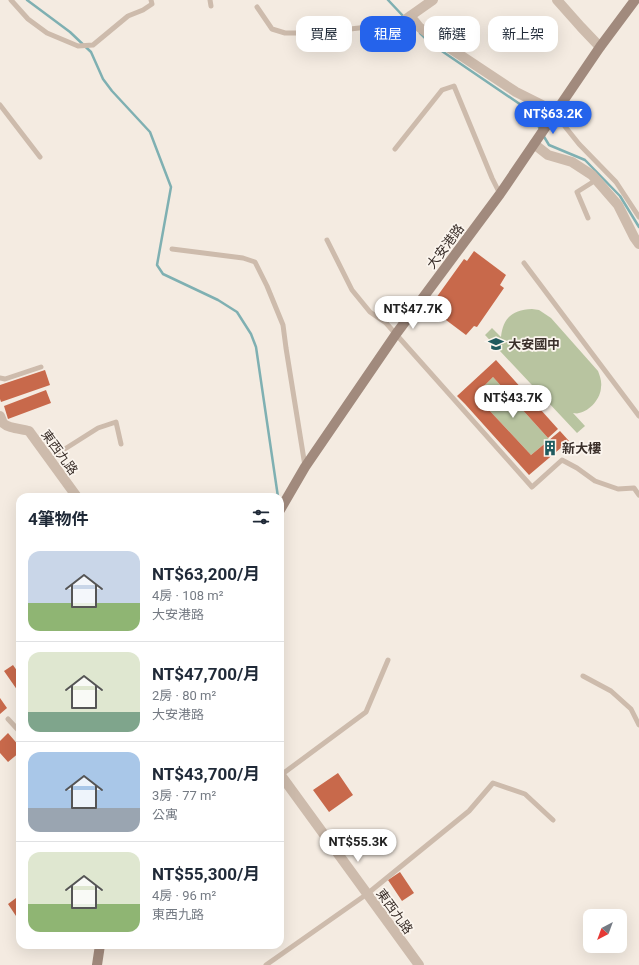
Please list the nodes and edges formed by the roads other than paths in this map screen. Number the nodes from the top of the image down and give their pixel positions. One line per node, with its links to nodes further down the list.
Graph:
1 (11, 0): 2 (lane)
2 (151, 0)
3 (210, 0): 7 (lane)
4 (433, 0): 9 (street)
5 (557, 0): 12 (street)
6 (635, 0): 12 (main road, 大安港路)
7 (211, 6)
8 (257, 7): 11 (lane)
9 (409, 16)
10 (416, 25): 14 (street)
11 (360, 26)
12 (600, 48): 14 (main road, 大安港路)
13 (0, 105): 17 (lane)
14 (555, 114): 15 (main road, 大安港路); 21 (lane)
15 (534, 144): 18 (street); 19 (main road, 大安港路)
16 (396, 150): 19 (lane)
17 (40, 158)
18 (596, 180): 20 (lane); 23 (street)
19 (500, 194): 26 (main road, 大安港路)
20 (588, 218)
21 (639, 218)
22 (327, 240): 26 (lane)
23 (639, 244)
24 (172, 249): 33 (lane)
25 (524, 263): 30 (lane)
26 (396, 334): 33 (main road, 大安港路); 35 (lane)
27 (41, 367): 28 (lane)
28 (0, 378)
29 (0, 416): 32 (street, 東西九路)
30 (639, 416)
31 (121, 444): 32 (lane)
32 (49, 459): 34 (street, 東西九路)
33 (305, 467): 36 (main road, 大安港路)
34 (74, 493)
35 (639, 496)
36 (284, 503)
37 (388, 660): 42 (lane)
38 (582, 676): 40 (lane)
39 (8, 719): 41 (lane)
40 (639, 725)
41 (16, 728)
42 (284, 772)
43 (284, 780): 45 (street, 東西九路)
44 (553, 820): 45 (lane)
45 (367, 894): 48 (lane); 49 (street, 東西九路)
46 (99, 949): 47 (main road)
47 (95, 963)
48 (266, 965)
49 (419, 965)

